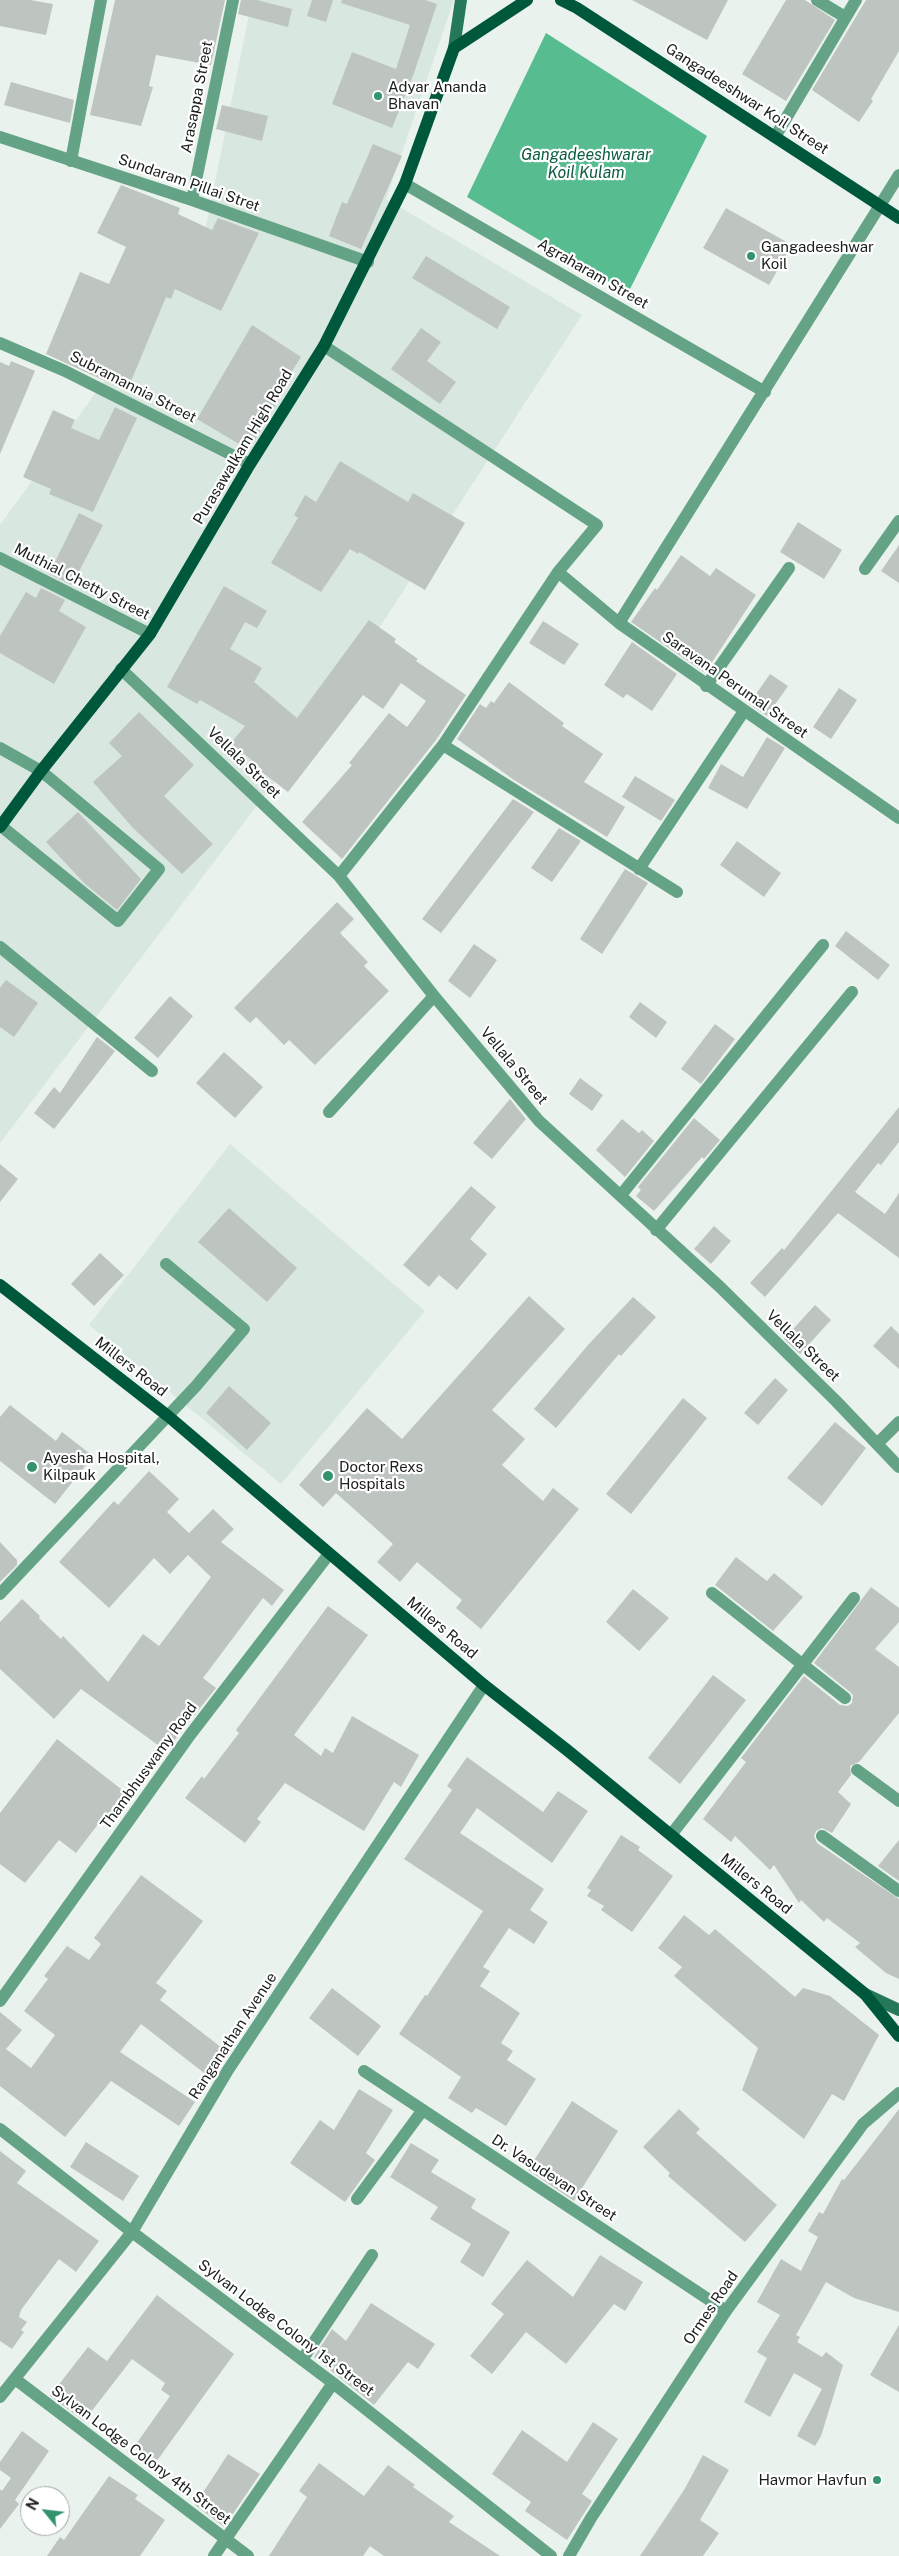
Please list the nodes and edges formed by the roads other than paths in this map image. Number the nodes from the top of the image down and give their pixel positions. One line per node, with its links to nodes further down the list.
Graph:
1 (101, 0): 12 (street)
2 (233, 0): 15 (street, Arasappa Street)
3 (460, 0): 9 (main road, Purasawalkam High Road)
4 (527, 0): 9 (main road)
5 (561, 0): 11 (main road, Gangadeeshwar Koil Street)
6 (817, 0): 8 (street)
7 (856, 0): 8 (street)
8 (845, 17): 11 (street)
9 (454, 48): 14 (main road, Purasawalkam High Road)
10 (0, 137): 12 (street, Sundaram Pillai Stret)
11 (775, 137): 16 (main road, Gangadeeshwar Koil Street)
12 (71, 161): 15 (street, Sundaram Pillai Stret)
13 (899, 175): 16 (street)
14 (405, 184): 18 (main road, Purasawalkam High Road); 21 (street, Agraharam Street)
15 (192, 200): 18 (street, Sundaram Pillai Stret)
16 (881, 206): 17 (main road, Gangadeeshwar Koil Street); 21 (street)
17 (899, 218)
18 (368, 262): 20 (main road, Purasawalkam High Road)
19 (0, 343): 22 (street, Subramannia Street)
20 (324, 346): 22 (main road, Purasawalkam High Road); 27 (street)
21 (765, 392): 28 (street)
22 (250, 464): 29 (main road, Purasawalkam High Road)
23 (899, 521): 26 (street)
24 (0, 558): 29 (street, Muthial Chetty Street)
25 (789, 568): 31 (street)
26 (865, 569)
27 (558, 572): 28 (street, Saravana Perumal Street); 33 (street)
28 (619, 623): 31 (street, Saravana Perumal Street)
29 (150, 634): 30 (main road, Purasawalkam High Road)
30 (122, 669): 35 (main road, Purasawalkam High Road); 39 (street, Vellala Street)
31 (706, 686): 32 (street, Saravana Perumal Street)
32 (744, 711): 36 (street, Saravana Perumal Street); 38 (street)
33 (442, 745): 38 (street); 39 (street)
34 (0, 748): 35 (street)
35 (40, 770): 37 (main road, Purasawalkam High Road); 37 (street)
36 (899, 818)
37 (0, 827)
38 (639, 868): 40 (street)
39 (339, 876): 44 (street, Vellala Street)
40 (677, 892)
41 (822, 945): 47 (street)
42 (0, 947): 45 (street)
43 (852, 992): 48 (street)
44 (434, 996): 46 (street); 47 (street, Vellala Street)
45 (152, 1071)
46 (329, 1112)
47 (622, 1195): 48 (street, Vellala Street)
48 (656, 1230): 53 (street, Vellala Street)
49 (166, 1264): 51 (street)
50 (0, 1285): 51 (main road, Millers Road)
51 (168, 1416): 55 (main road, Millers Road); 57 (street)
52 (899, 1422): 53 (street)
53 (877, 1444): 54 (street, Vellala Street)
54 (899, 1467)
55 (329, 1554): 60 (main road, Millers Road); 68 (street, Thambhuswamy Road)
56 (712, 1593): 59 (street)
57 (0, 1594)
58 (854, 1598): 59 (street)
59 (802, 1663): 61 (street); 64 (street)
60 (484, 1685): 64 (main road, Millers Road); 76 (street, Ranganathan Avenue)
61 (845, 1698)
62 (857, 1770): 63 (street)
63 (899, 1801)
64 (671, 1835): 67 (main road, Millers Road)
65 (822, 1836): 66 (street)
66 (899, 1891)
67 (865, 1994): 69 (main road); 70 (main road, Millers Road)
68 (0, 2000)
69 (899, 2010)
70 (899, 2036)
71 (364, 2071): 73 (street, Dr. Vasudevan Street)
72 (899, 2093): 78 (street, Ormes Road)
73 (422, 2111): 75 (street); 78 (street, Dr. Vasudevan Street)
74 (0, 2129): 76 (street, Sylvan Lodge Colony 1st Street)
75 (357, 2199)
76 (132, 2232): 79 (street, Sylvan Lodge Colony 1st Street); 80 (street, Ranganathan Avenue)
77 (372, 2256): 79 (street)
78 (726, 2311): 87 (street, Ormes Road)
79 (302, 2360): 81 (street, Sylvan Lodge Colony 1st Street)
80 (14, 2379): 82 (street, Ranganathan Avenue); 83 (street, Sylvan Lodge Colony 4th Street)
81 (333, 2383): 83 (street); 86 (street, Sylvan Lodge Colony 1st Street)
82 (0, 2398)
83 (225, 2540): 84 (street); 85 (street, Sylvan Lodge Colony 4th Street)
84 (214, 2556)
85 (248, 2556)
86 (551, 2556)
87 (569, 2556)

